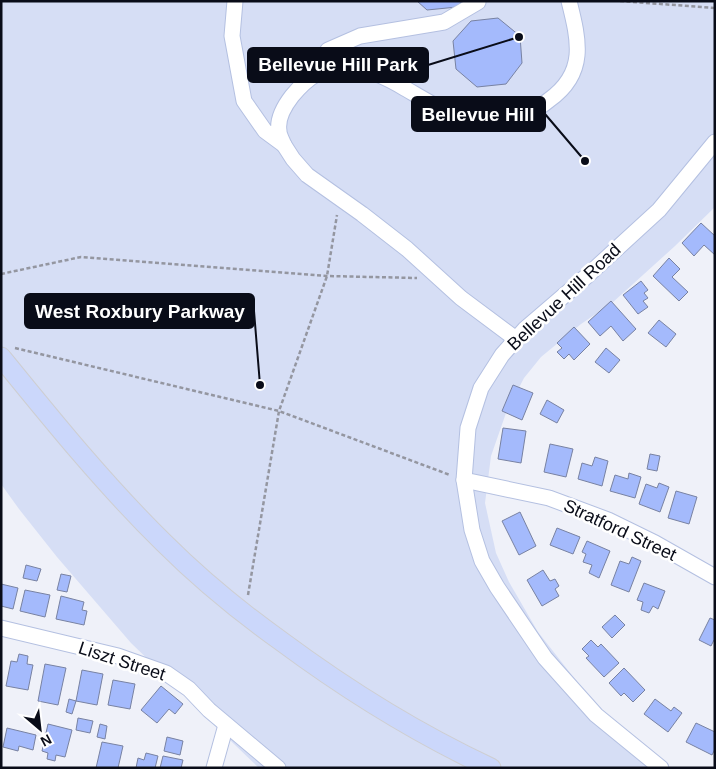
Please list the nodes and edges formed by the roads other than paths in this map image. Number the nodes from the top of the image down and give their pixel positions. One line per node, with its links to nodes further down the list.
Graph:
1 (235, 1): 6 (street)
2 (569, 1): 4 (street)
3 (478, 2): 4 (street)
4 (314, 75): 6 (street)
5 (715, 142): 7 (street, Bellevue Hill Road)
6 (284, 145): 7 (street)
7 (516, 339): 9 (street, Bellevue Hill Road)
8 (5, 353): 15 (main road)
9 (464, 480): 10 (street, Stratford Street); 16 (street, Bellevue Hill Road)
10 (715, 577)
11 (1, 628): 12 (street, Liszt Street)
12 (226, 725): 13 (street); 14 (street, Liszt Street)
13 (214, 768)
14 (278, 768)
15 (491, 768)
16 (661, 768)

